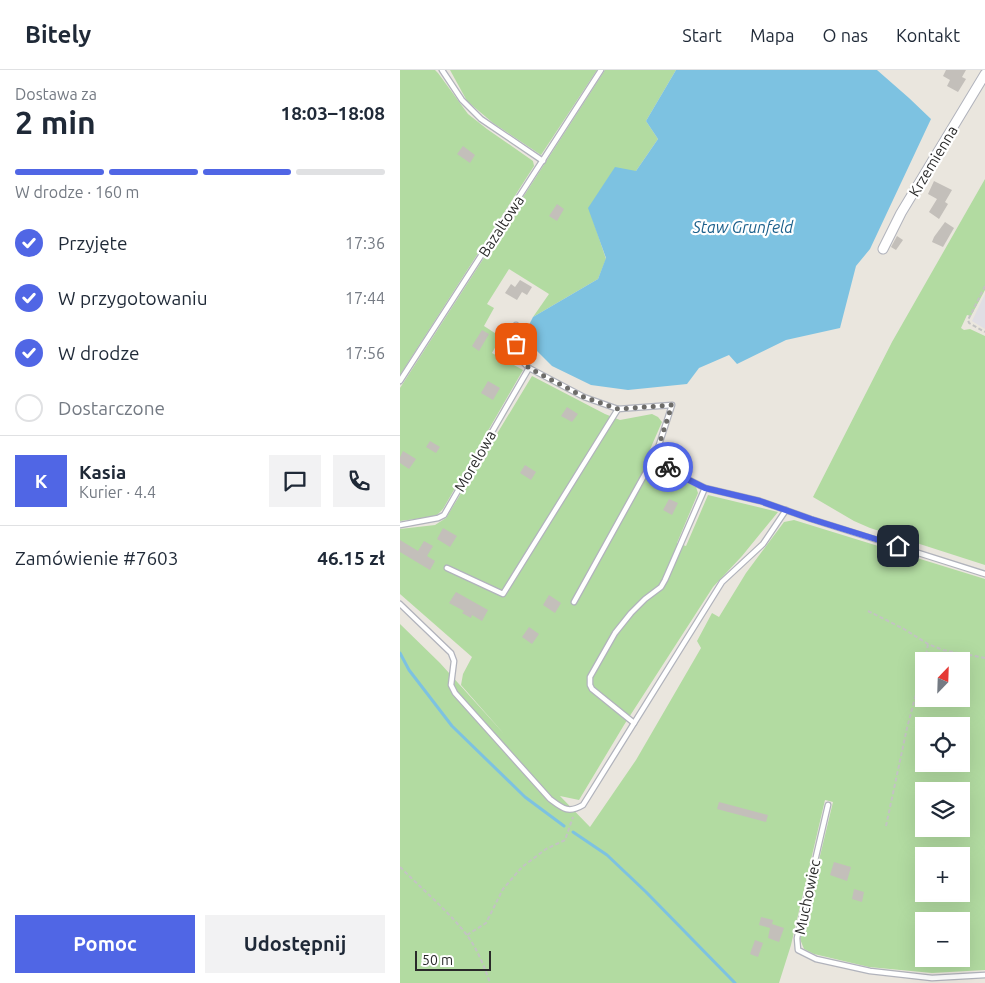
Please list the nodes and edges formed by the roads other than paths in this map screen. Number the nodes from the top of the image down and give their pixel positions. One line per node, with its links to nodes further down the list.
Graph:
1 (442, 70): 4 (lane)
2 (601, 70): 4 (lane, Bazaltowa)
3 (985, 74): 5 (street, Krzemienna)
4 (543, 161): 8 (lane, Bazaltowa)
5 (884, 250)
6 (516, 325): 7 (lane)
7 (529, 368): 9 (lane); 13 (lane, Morelowa)
8 (400, 381)
9 (618, 409): 10 (lane); 14 (lane)
10 (656, 454): 11 (lane); 16 (lane)
11 (705, 488): 12 (lane); 18 (lane)
12 (786, 510): 15 (lane); 18 (lane)
13 (400, 525)
14 (447, 568)
15 (985, 574)
16 (574, 602)
17 (400, 604): 18 (lane)
18 (634, 723)
19 (828, 805): 20 (lane, Muchowiec)
20 (985, 975)

